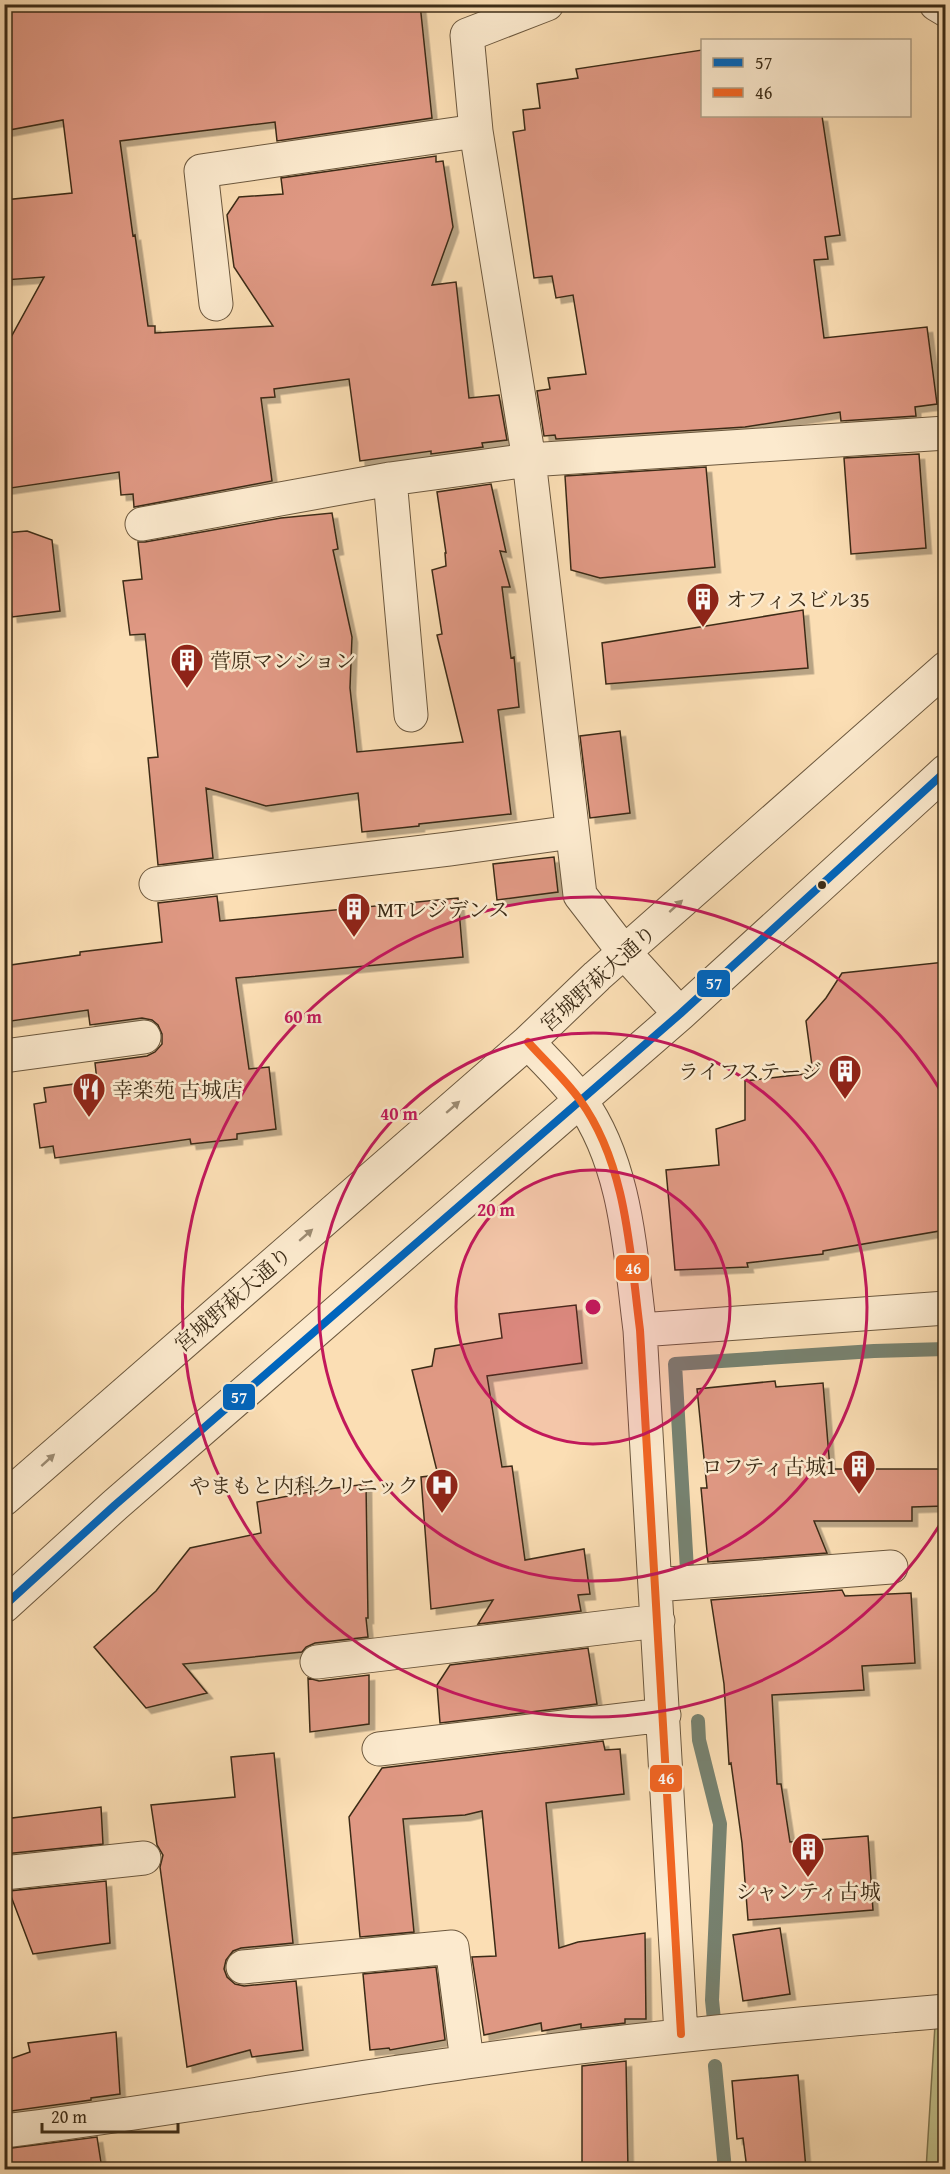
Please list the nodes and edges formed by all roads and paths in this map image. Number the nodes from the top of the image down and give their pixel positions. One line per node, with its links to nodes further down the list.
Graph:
1 (547, 4): 4 (street)
2 (936, 4): 3 (street)
3 (945, 10)
4 (476, 131): 5 (street); 7 (street)
5 (216, 304)
6 (945, 432): 7 (street)
7 (529, 460): 8 (street); 13 (street)
8 (390, 479): 9 (street); 11 (street)
9 (142, 524)
10 (945, 668): 15 (street, 宮城野萩大通り, one-way to 10)
11 (411, 715)
12 (945, 771): 16 (street)
13 (572, 832): 14 (street); 15 (street)
14 (156, 884)
15 (624, 952): 16 (street); 18 (street, 宮城野萩大通り)
16 (680, 1014): 20 (street)
17 (144, 1037): 19 (street)
18 (528, 1042): 20 (street); 23 (street, 宮城野萩大通り, one-way to 18)
19 (4, 1056)
20 (580, 1100): 22 (street); 26 (street)
21 (945, 1308): 22 (street)
22 (640, 1329): 25 (street)
23 (4, 1499)
24 (891, 1567): 25 (street)
25 (655, 1585): 27 (street)
26 (4, 1606)
27 (658, 1621): 28 (street); 29 (street)
28 (317, 1662)
29 (664, 1715): 30 (street); 35 (street)
30 (379, 1749)
31 (144, 1858): 32 (street)
32 (4, 1873)
33 (243, 1967): 36 (street)
34 (945, 2011): 35 (street)
35 (681, 2034): 36 (street)
36 (467, 2061): 37 (street)
37 (4, 2131)

